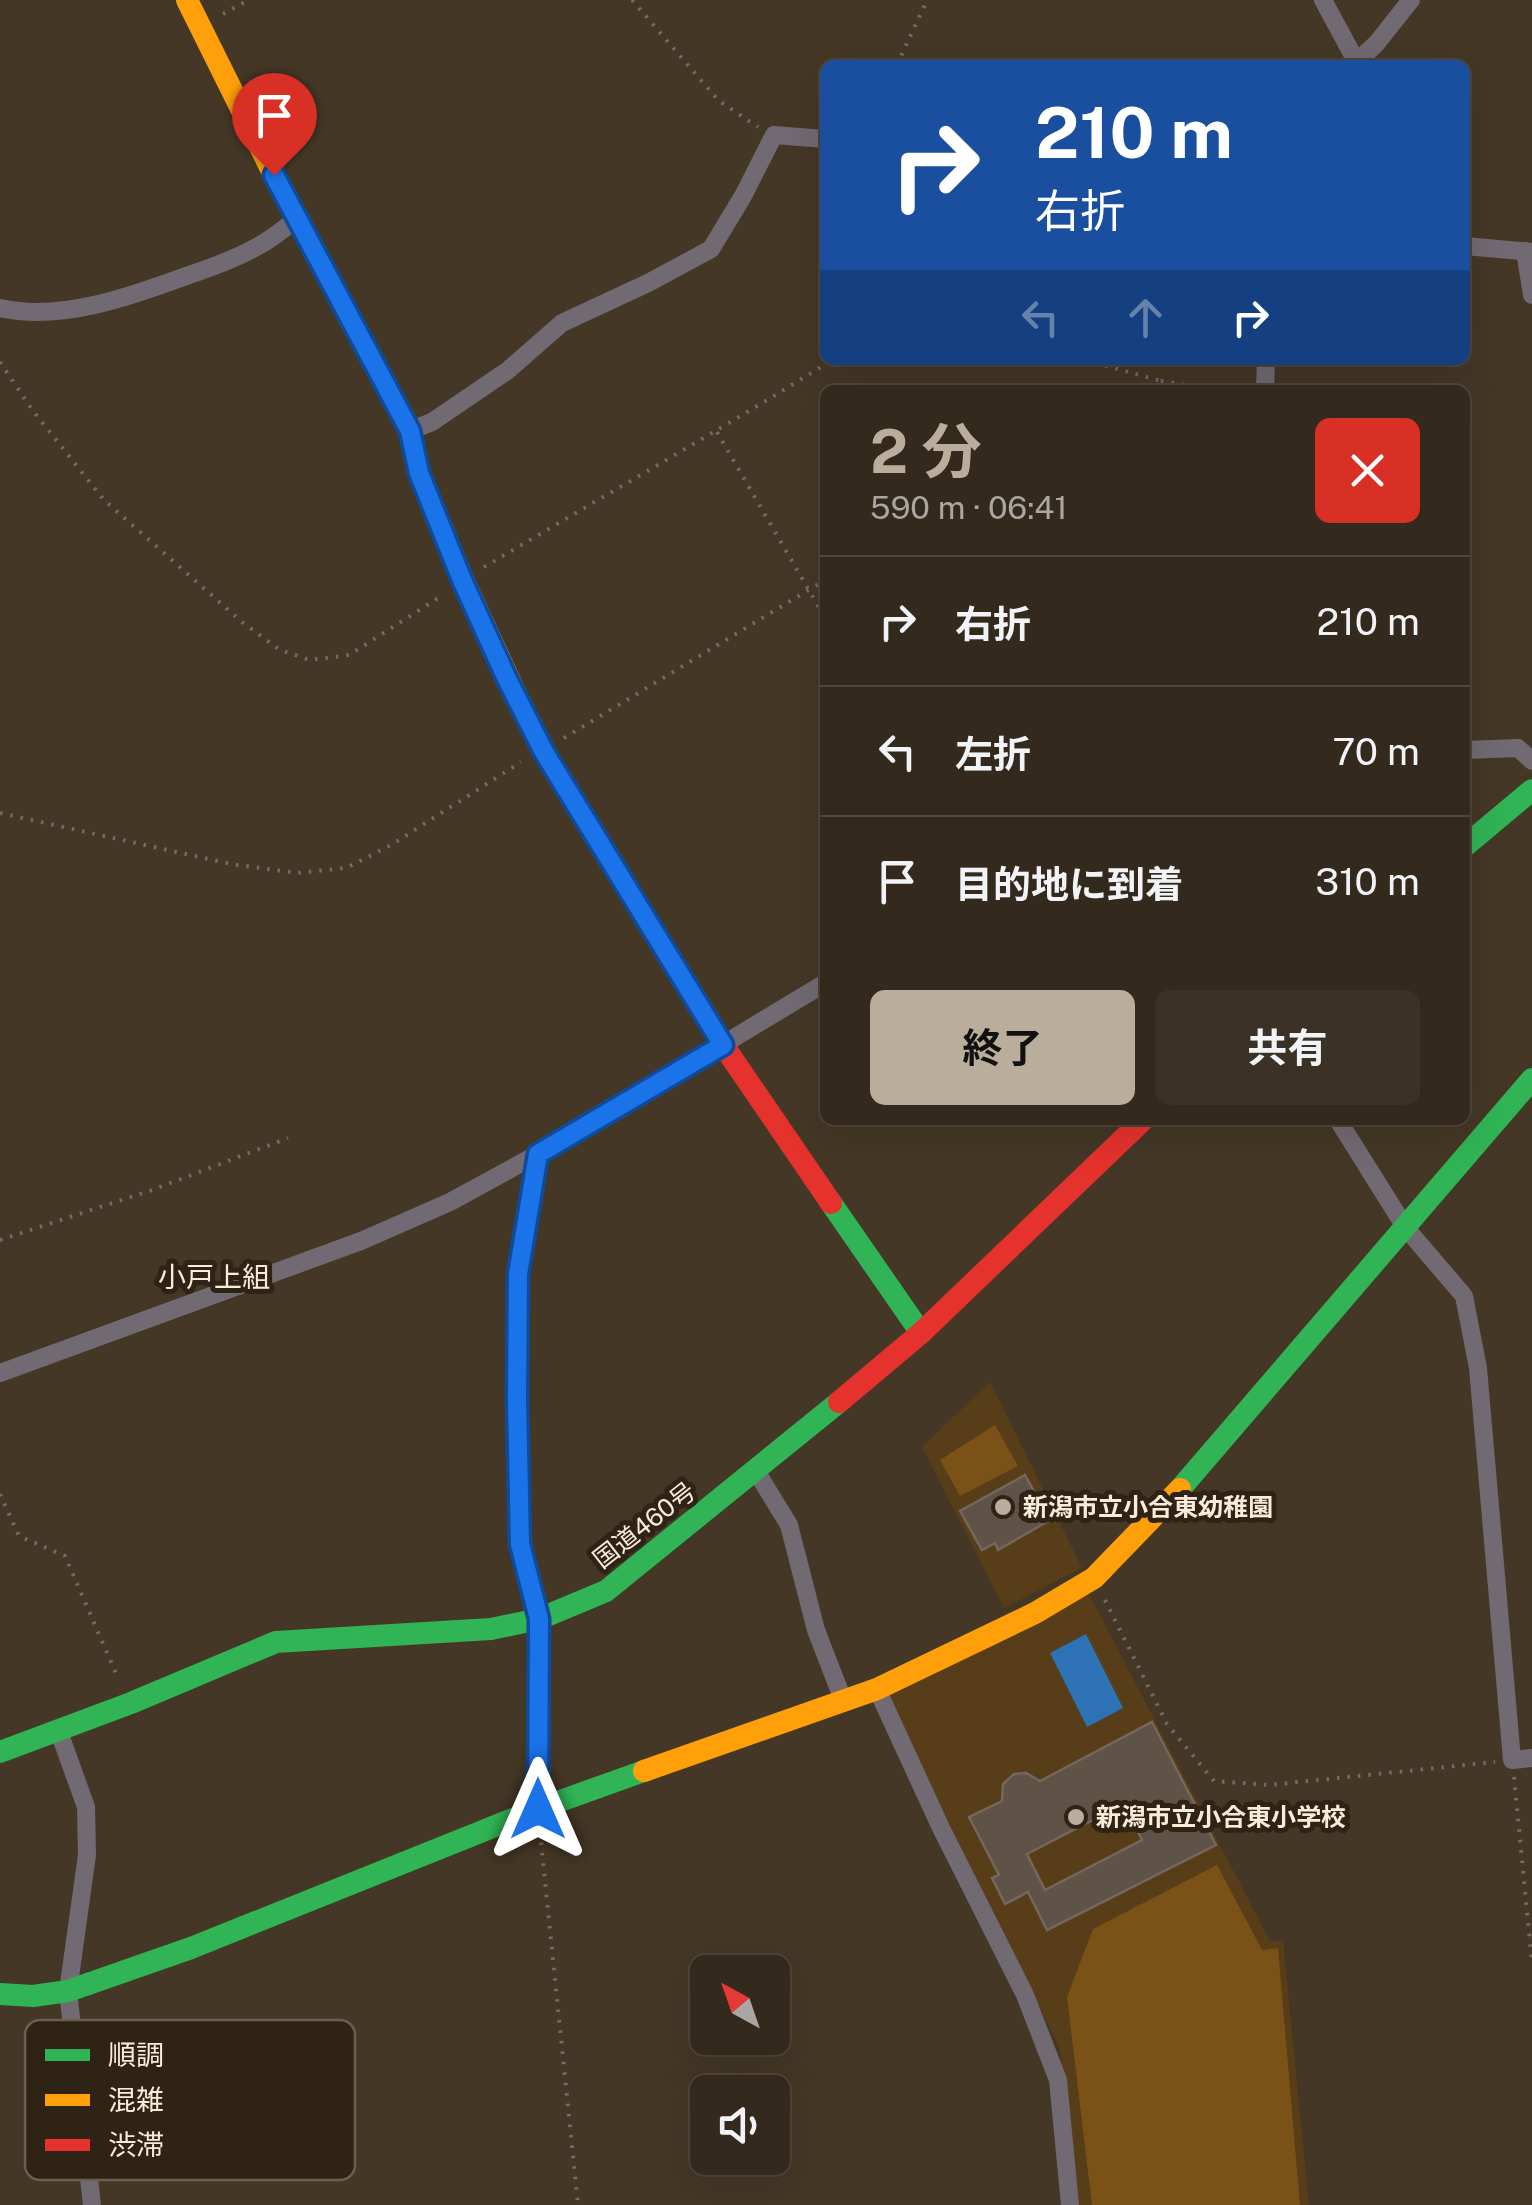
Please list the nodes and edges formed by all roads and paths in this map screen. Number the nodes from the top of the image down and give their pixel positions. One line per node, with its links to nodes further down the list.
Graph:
1 (187, 0): 7 (main road)
2 (249, 0): 7 (path)
3 (632, 0): 11 (path)
4 (927, 0): 8 (path)
5 (1323, 0): 9 (street)
6 (1410, 0): 10 (street)
7 (201, 28): 13 (main road)
8 (898, 60)
9 (1353, 60)
10 (1358, 60)
11 (774, 135): 12 (street); 24 (street)
12 (820, 138)
13 (298, 218): 17 (street); 24 (main road)
14 (1470, 246): 15 (street)
15 (1529, 252): 16 (street)
16 (1532, 294)
17 (0, 308)
18 (0, 362): 26 (path)
19 (824, 365): 25 (path)
20 (1104, 365): 21 (path)
21 (1160, 381): 22 (path); 23 (path)
22 (1152, 385)
23 (1186, 385)
24 (410, 431): 26 (main road)
25 (717, 432): 26 (path); 28 (path)
26 (462, 580): 31 (main road)
27 (820, 582): 28 (path)
28 (808, 588): 29 (path); 31 (path)
29 (820, 609)
30 (1470, 750): 32 (street)
31 (544, 752): 34 (path); 37 (main road)
32 (1532, 761)
33 (1532, 790): 35 (main road)
34 (0, 813)
35 (1470, 842)
36 (820, 986): 37 (street)
37 (723, 1045): 42 (street); 45 (main road)
38 (1532, 1079): 43 (main road)
39 (1138, 1125): 45 (main road, 国道460号)
40 (1341, 1125): 43 (street)
41 (288, 1138): 44 (path)
42 (538, 1154): 46 (street); 50 (street)
43 (1405, 1227): 49 (main road); 57 (street)
44 (0, 1240)
45 (921, 1333): 47 (main road, 国道460号)
46 (0, 1373)
47 (756, 1471): 50 (main road, 国道460号); 52 (street)
48 (0, 1494): 53 (path)
49 (1094, 1578): 51 (main road); 57 (path)
50 (539, 1619): 53 (main road, 国道460号); 58 (street)
51 (877, 1689): 52 (main road); 66 (street)
52 (843, 1700): 58 (main road)
53 (131, 1704): 54 (main road, 国道460号)
54 (58, 1730): 55 (main road, 国道460号); 60 (street)
55 (0, 1752)
56 (1532, 1758): 57 (street)
57 (1512, 1760): 59 (path)
58 (538, 1809): 60 (main road); 65 (path)
59 (1532, 1963)
60 (68, 1991): 61 (main road); 62 (street)
61 (0, 1994)
62 (71, 2020)
63 (89, 2180): 64 (street)
64 (92, 2205)
65 (578, 2205)
66 (1070, 2205)

